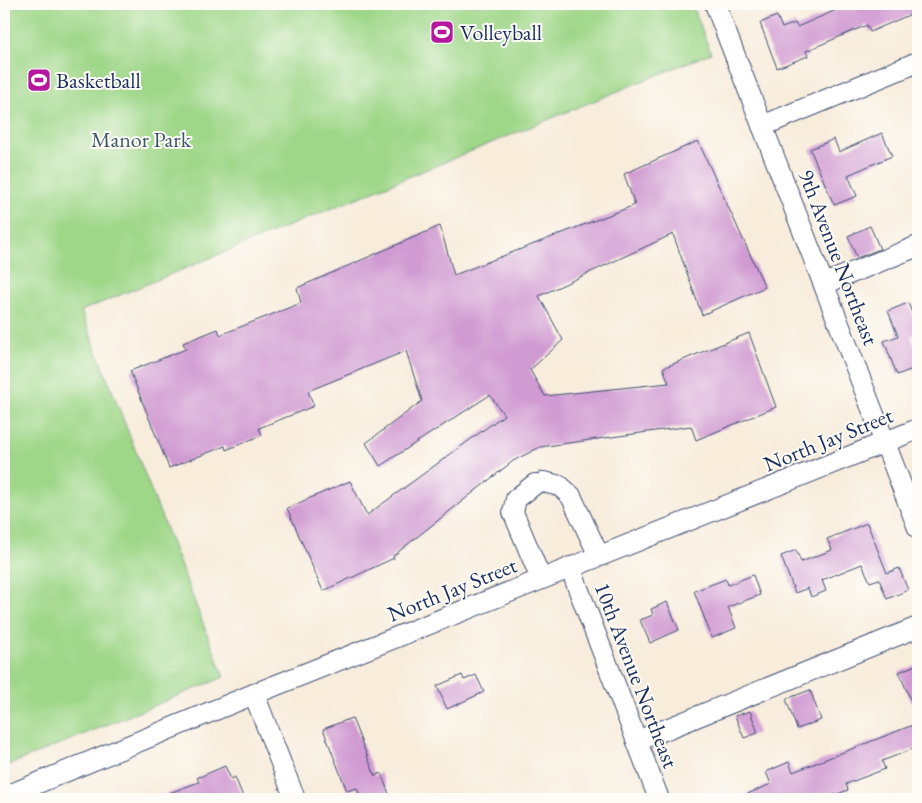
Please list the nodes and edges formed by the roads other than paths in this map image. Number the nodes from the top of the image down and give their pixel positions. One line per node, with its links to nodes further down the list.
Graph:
1 (714, 4): 3 (street, 9th Avenue Northeast)
2 (918, 62): 3 (street)
3 (762, 126): 5 (street, 9th Avenue Northeast)
4 (918, 246): 5 (street)
5 (824, 284): 7 (street, 9th Avenue Northeast)
6 (918, 428): 7 (street, North Jay Street)
7 (885, 442): 8 (street, 9th Avenue Northeast); 9 (street, North Jay Street)
8 (918, 528)
9 (599, 556): 10 (street, North Jay Street); 11 (street)
10 (570, 568): 11 (street, North Jay Street); 14 (street, 10th Avenue Northeast)
11 (541, 579): 13 (street, North Jay Street)
12 (918, 627): 14 (street)
13 (254, 694): 15 (street, North Jay Street); 16 (street)
14 (637, 742): 17 (street, 10th Avenue Northeast)
15 (4, 797)
16 (295, 799)
17 (659, 799)

